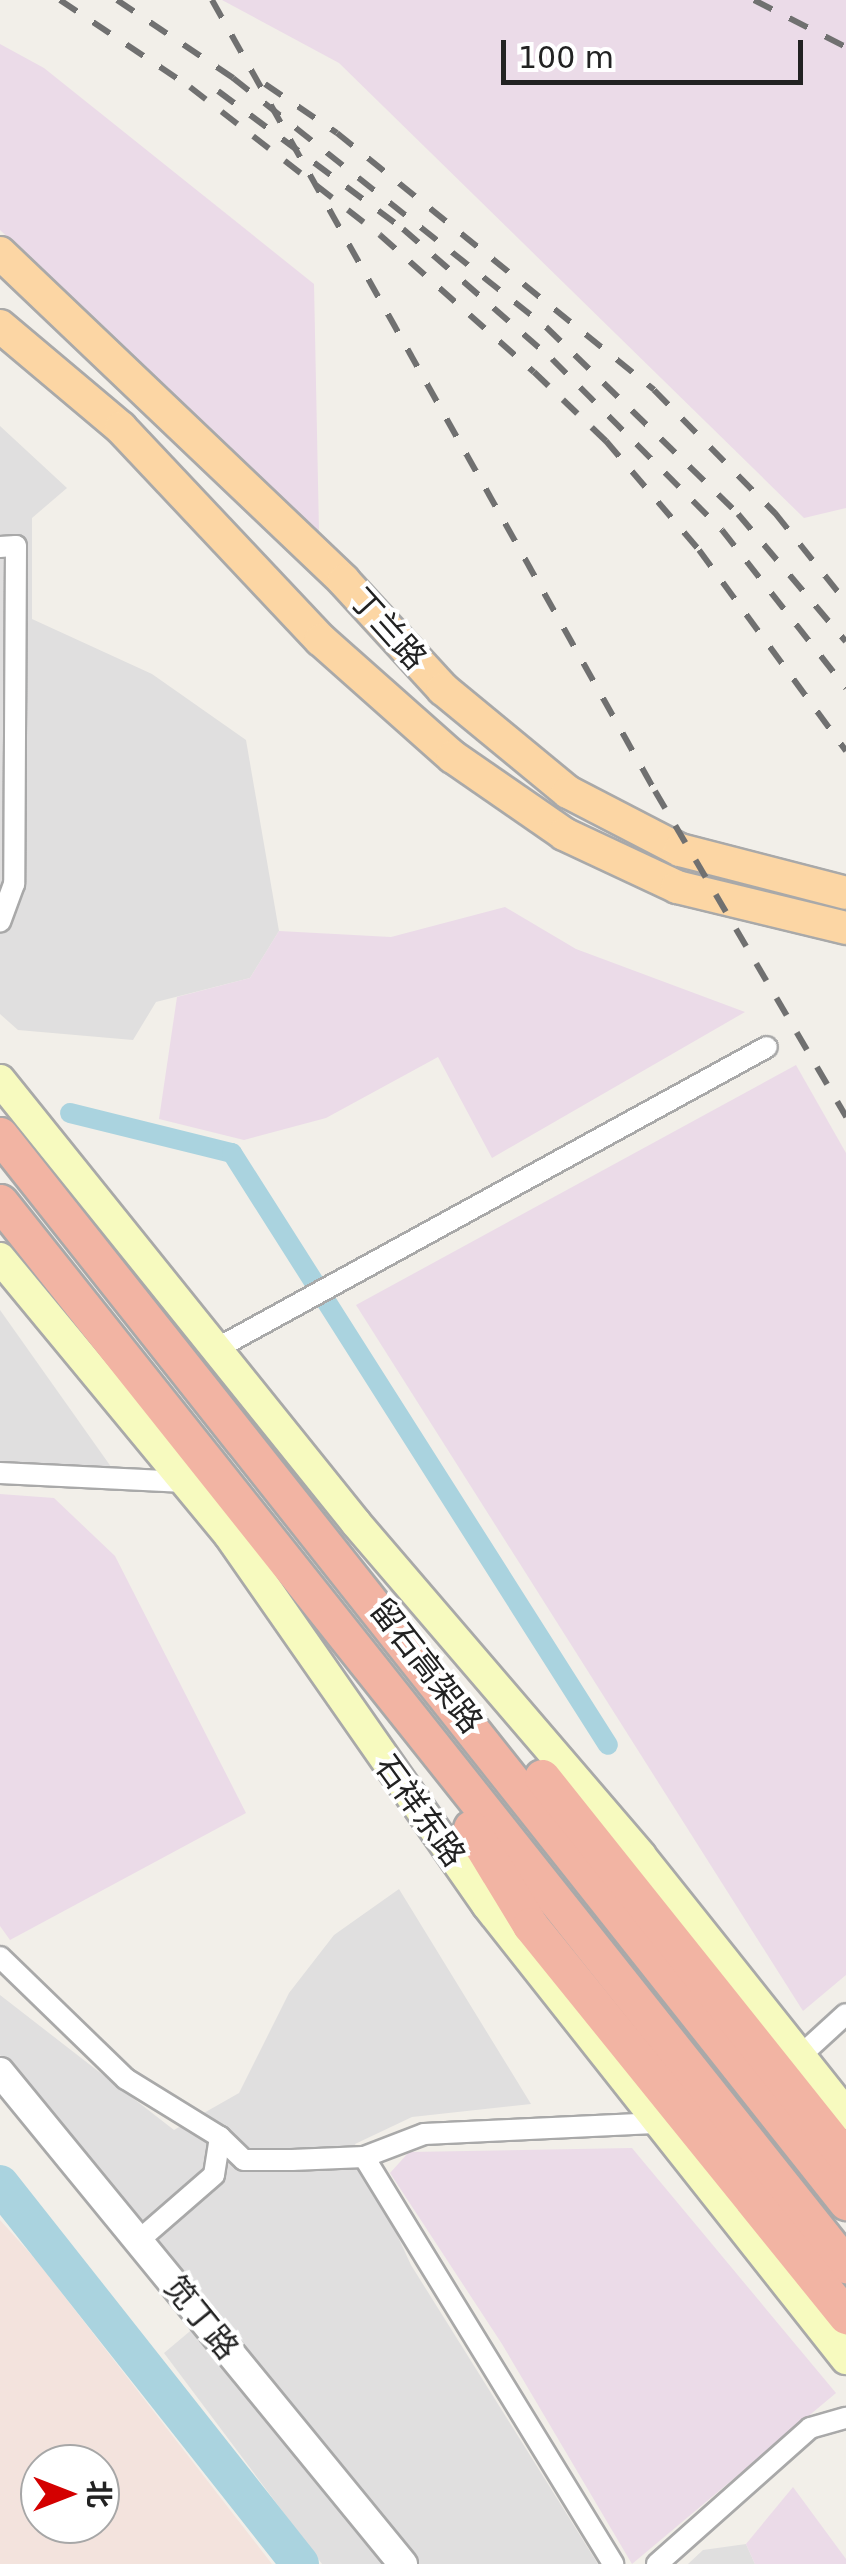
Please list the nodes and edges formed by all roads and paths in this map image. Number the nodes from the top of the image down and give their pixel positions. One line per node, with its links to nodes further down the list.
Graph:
1 (0, 252): 4 (main road, 丁兰路)
2 (0, 326): 6 (main road, 丁兰路)
3 (0, 546): 5 (street)
4 (846, 893)
5 (0, 922)
6 (846, 928)
7 (767, 1046): 12 (street)
8 (0, 1080): 12 (main road)
9 (0, 1135): 15 (highway, 留石高架路)
10 (0, 1202): 16 (highway, 留石高架路)
11 (0, 1258): 14 (main road, 石祥东路)
12 (216, 1349): 19 (main road)
13 (0, 1473): 14 (street)
14 (185, 1482): 22 (main road, 石祥东路)
15 (430, 1670): 25 (highway); 26 (highway, 留石高架路)
16 (404, 1716): 28 (highway, 留石高架路); 29 (highway)
17 (0, 1957): 23 (street)
18 (846, 2014): 19 (street)
19 (800, 2056): 21 (main road)
20 (0, 2072): 27 (street, 笕丁路)
21 (846, 2114)
22 (660, 2122): 24 (street); 30 (main road, 石祥东路)
23 (220, 2136): 24 (street); 27 (street)
24 (364, 2157): 34 (street)
25 (846, 2158)
26 (845, 2201)
27 (138, 2241): 33 (street, 笕丁路)
28 (846, 2265)
29 (846, 2316)
30 (846, 2359)
31 (846, 2418): 32 (street)
32 (665, 2562)
33 (404, 2564)
34 (613, 2564)

